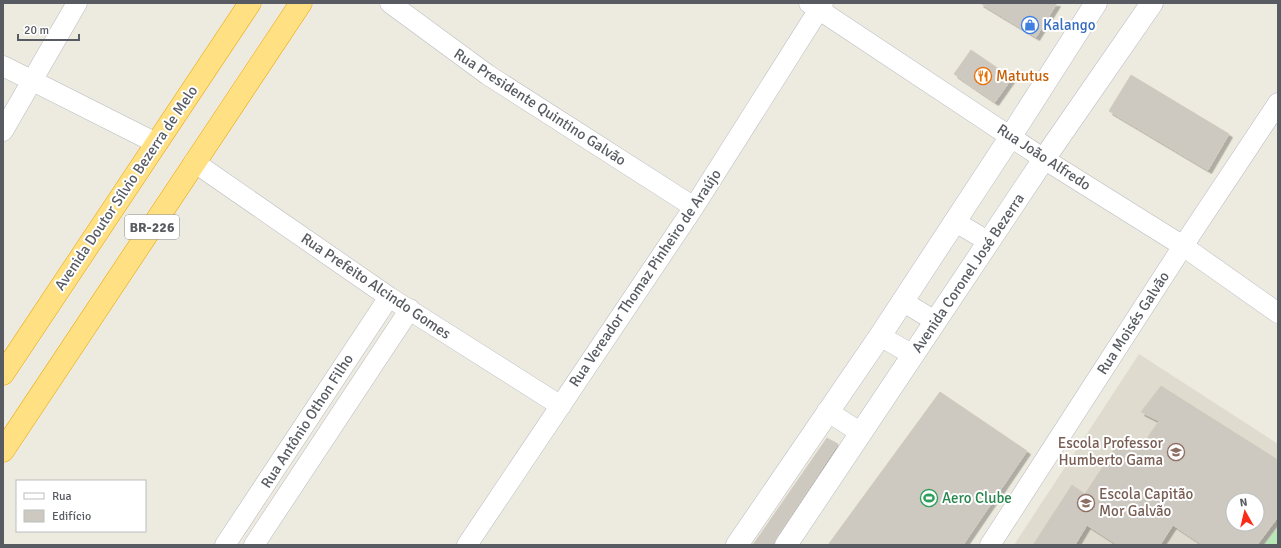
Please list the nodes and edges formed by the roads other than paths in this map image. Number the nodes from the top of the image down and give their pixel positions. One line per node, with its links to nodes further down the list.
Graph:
1 (77, 3): 9 (street)
2 (250, 3): 13 (highway, Avenida Doutor Sílvio Bezerra de Melo / BR-226)
3 (301, 3): 15 (highway, BR-226)
4 (390, 3): 16 (street, Rua Presidente Quintino Galvão)
5 (1096, 3): 12 (street)
6 (1152, 3): 14 (street, Avenida Coronel José Bezerra)
7 (817, 5): 12 (street, Rua João Alfredo); 16 (street, Rua Vereador Thomaz Pinheiro de Araújo)
8 (3, 66): 9 (street)
9 (32, 80): 11 (street); 13 (street)
10 (1278, 103): 19 (street, Rua Moisés Galvão)
11 (3, 131)
12 (1011, 136): 14 (street, Rua João Alfredo); 17 (street)
13 (156, 143): 27 (highway, Avenida Doutor Sílvio Bezerra de Melo / BR-226)
14 (1044, 159): 18 (street, Avenida Coronel José Bezerra); 19 (street, Rua João Alfredo)
15 (194, 162): 20 (street, Rua Prefeito Alcindo Gomes); 31 (highway, BR-226)
16 (694, 207): 28 (street, Rua Vereador Thomaz Pinheiro de Araújo)
17 (954, 221): 18 (street); 21 (street)
18 (989, 242): 24 (street, Avenida Coronel José Bezerra)
19 (1182, 246): 23 (street, Rua João Alfredo); 37 (street, Rua Moisés Galvão)
20 (389, 297): 22 (street, Rua Prefeito Alcindo Gomes); 32 (street, Rua Antônio Othon Filho)
21 (902, 301): 24 (street); 25 (street)
22 (410, 310): 28 (street, Rua Prefeito Alcindo Gomes); 33 (street, Rua Antônio Othon Filho)
23 (1278, 312)
24 (935, 322): 26 (street, Avenida Coronel José Bezerra)
25 (880, 336): 26 (street); 29 (street)
26 (913, 355): 30 (street, Avenida Coronel José Bezerra)
27 (3, 374)
28 (561, 406): 34 (street, Rua Vereador Thomaz Pinheiro de Araújo)
29 (827, 411): 30 (street); 35 (street)
30 (861, 433): 36 (street, Avenida Coronel José Bezerra)
31 (3, 451)
32 (226, 545)
33 (254, 545)
34 (468, 545)
35 (737, 545)
36 (786, 545)
37 (990, 545)

